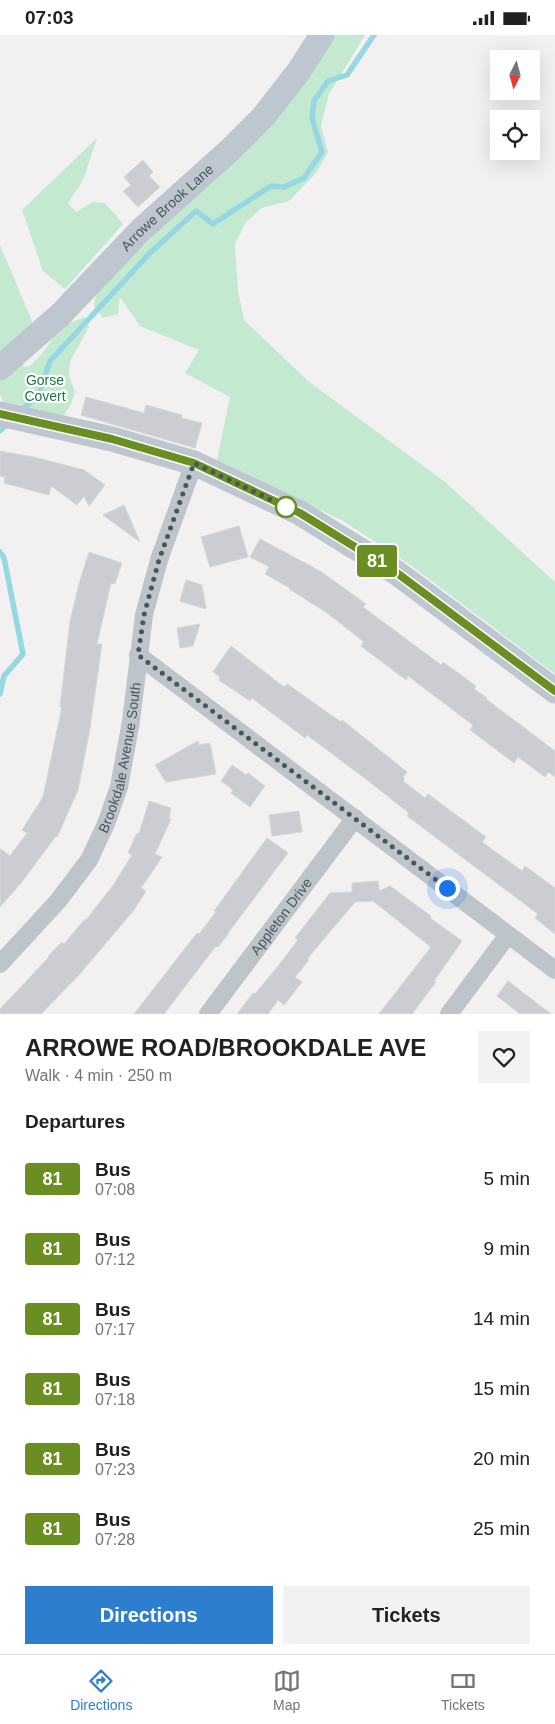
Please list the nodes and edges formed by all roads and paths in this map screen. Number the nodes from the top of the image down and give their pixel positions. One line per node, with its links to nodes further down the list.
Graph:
1 (322, 35): 2 (street, Arrowe Brook Lane)
2 (0, 368)
3 (1, 414): 4 (street)
4 (194, 463): 5 (street, Brookdale Avenue South); 6 (street)
5 (138, 655): 7 (street); 9 (street, Brookdale Avenue South)
6 (555, 691)
7 (355, 817): 8 (street); 11 (street, Appleton Drive)
8 (508, 935): 10 (street); 12 (street)
9 (0, 964)
10 (555, 970)
11 (208, 1014)
12 (449, 1014)

